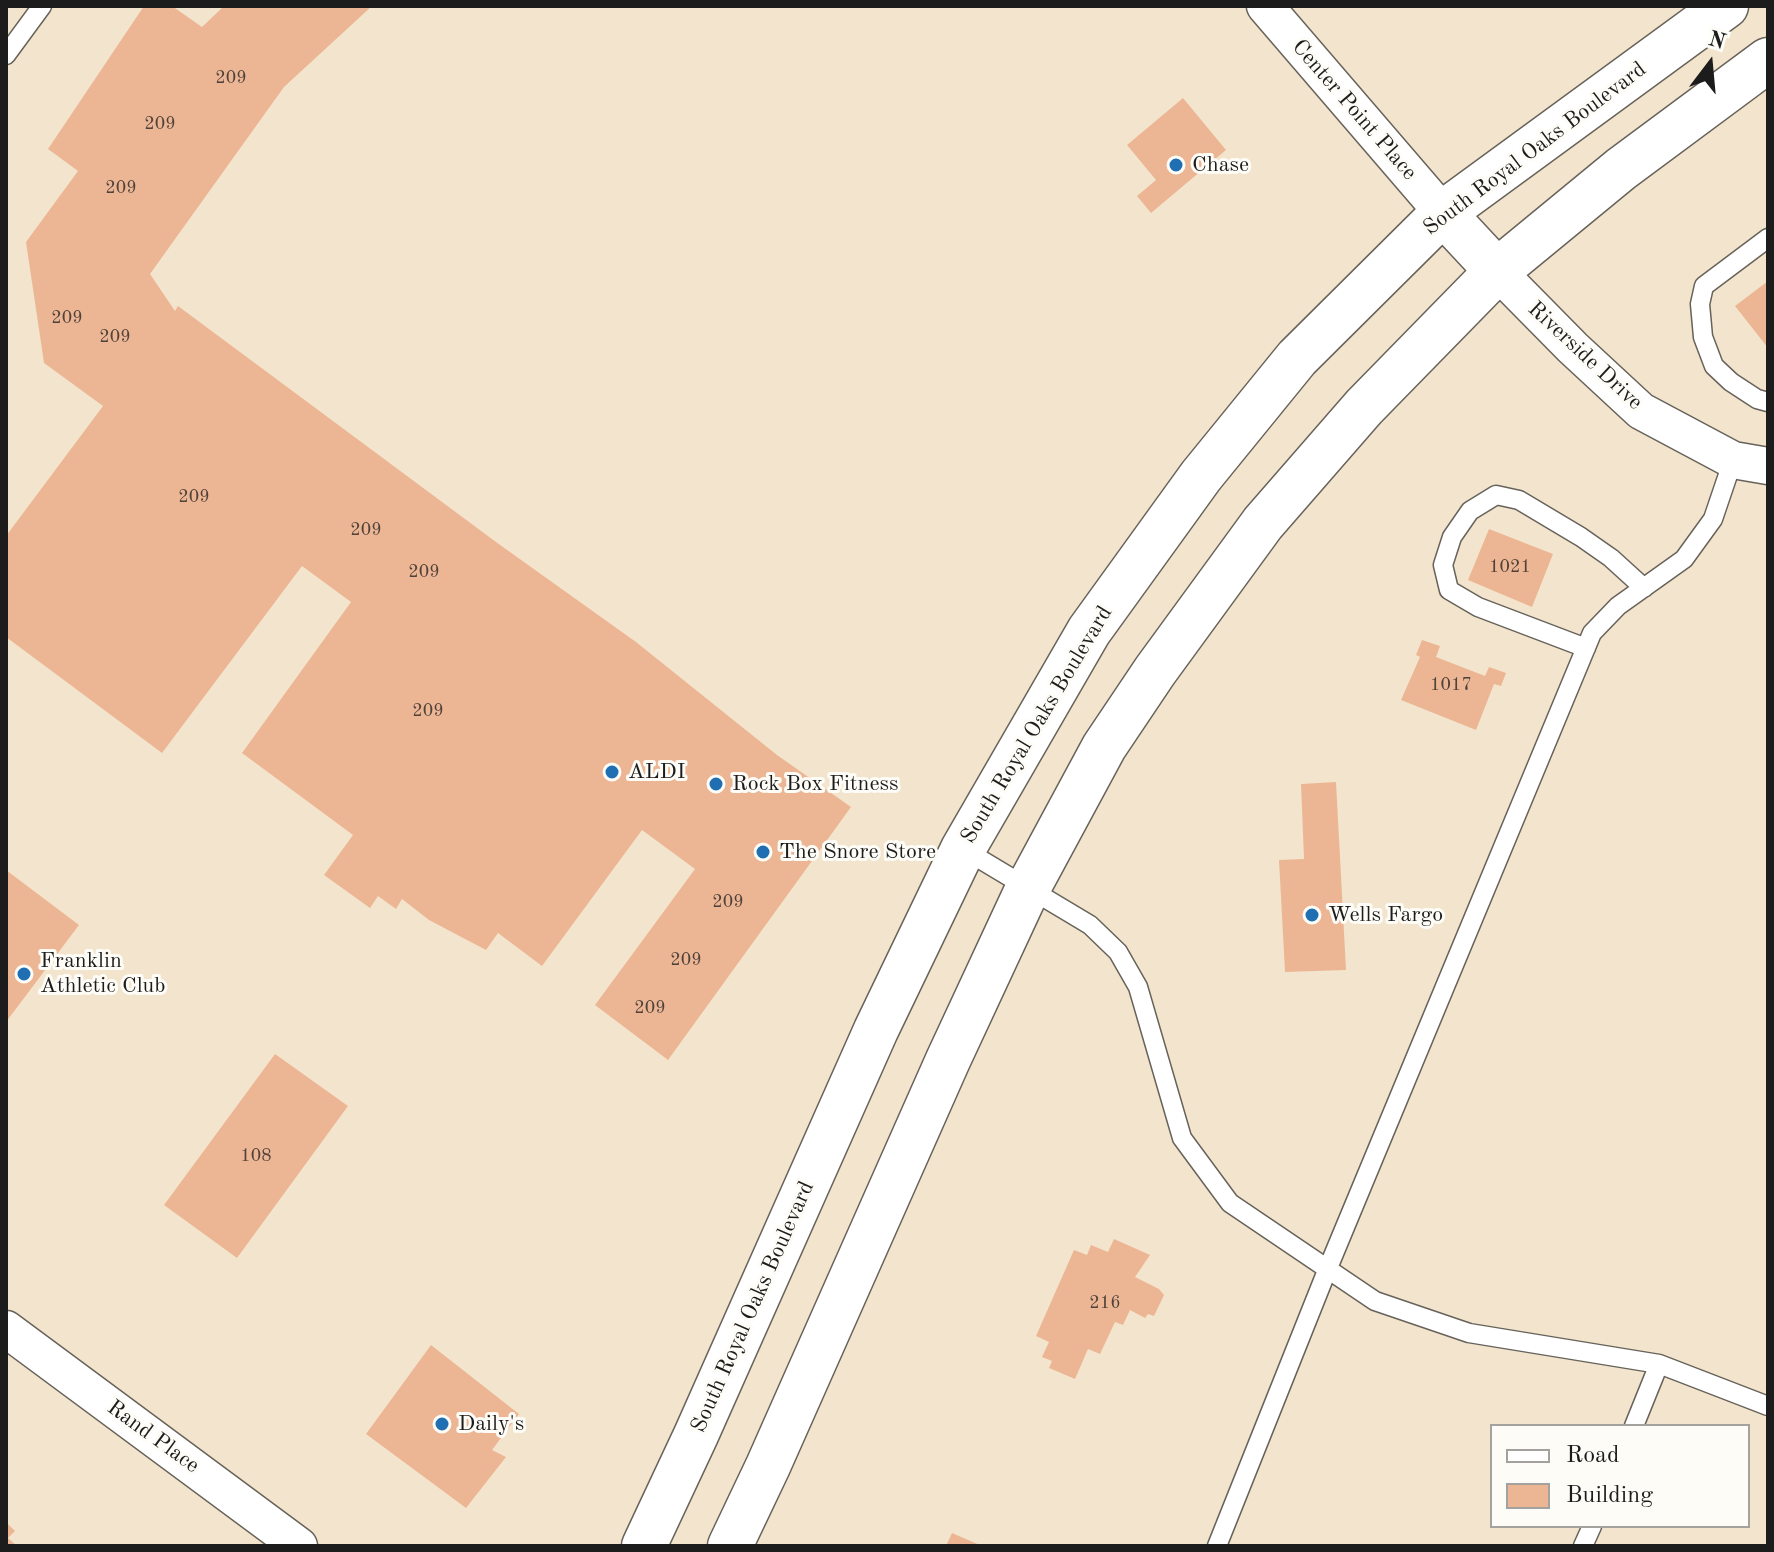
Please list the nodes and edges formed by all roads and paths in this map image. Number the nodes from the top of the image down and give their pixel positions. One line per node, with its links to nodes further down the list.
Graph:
1 (42, 6): 4 (lane)
2 (1265, 6): 6 (street, Center Point Place)
3 (1726, 6): 6 (main road, South Royal Oaks Boulevard)
4 (6, 55)
5 (1768, 60): 8 (main road)
6 (1443, 213): 8 (main road); 13 (main road, South Royal Oaks Boulevard)
7 (1768, 238): 9 (lane)
8 (1497, 271): 10 (street, Riverside Drive); 14 (main road)
9 (1768, 402)
10 (1751, 463): 11 (lane)
11 (1644, 588): 12 (lane); 12 (lane)
12 (1586, 648): 15 (lane)
13 (963, 849): 14 (lane); 21 (main road, South Royal Oaks Boulevard)
14 (1028, 888): 15 (lane); 22 (main road)
15 (1328, 1268): 17 (lane); 23 (lane)
16 (6, 1329): 20 (street, Rand Place)
17 (1659, 1364): 18 (lane); 19 (lane)
18 (1768, 1406)
19 (1635, 1424)
20 (299, 1546)
21 (644, 1546)
22 (730, 1546)
23 (1217, 1546)

